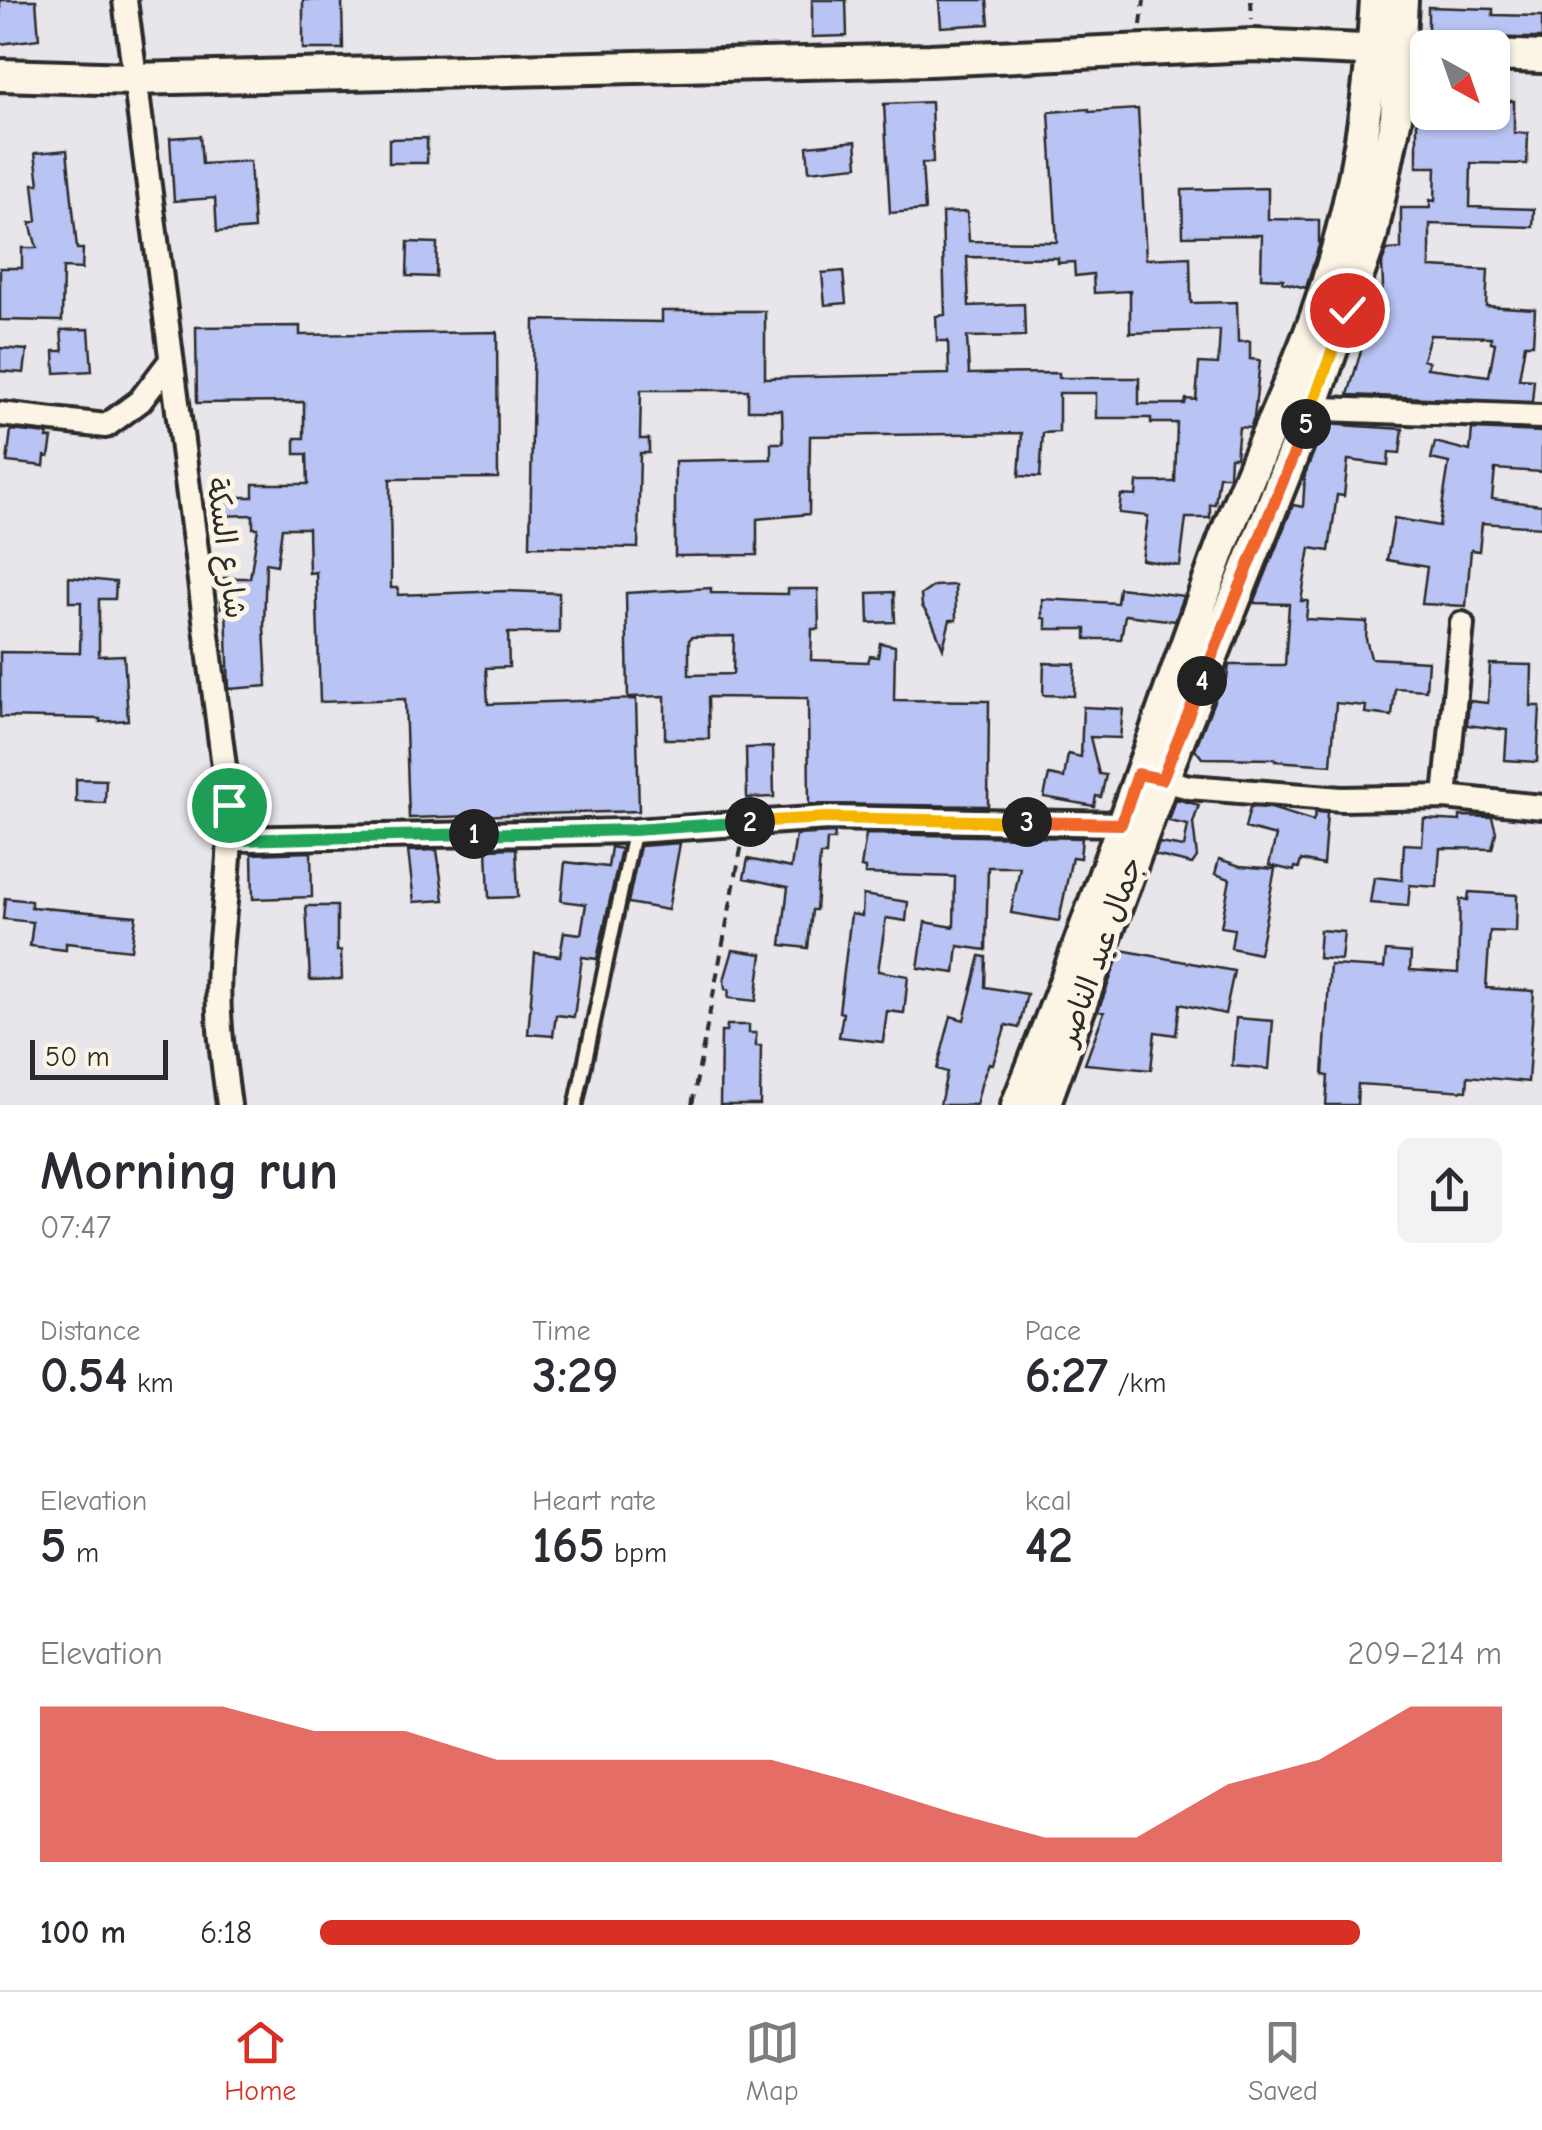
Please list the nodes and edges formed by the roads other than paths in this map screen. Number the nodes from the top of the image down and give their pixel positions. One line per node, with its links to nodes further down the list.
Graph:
1 (124, 0): 8 (street, شارع السكة)
2 (1376, 0): 4 (main road, جمال عبد الناصر)
3 (1402, 0): 4 (main road, جمال عبد الناصر)
4 (1401, 52): 8 (main road); 10 (main road, جمال عبد الناصر); 11 (main road, جمال عبد الناصر)
5 (1510, 56): 6 (main road)
6 (1542, 57)
7 (0, 75): 8 (main road)
8 (133, 79): 9 (street, شارع السكة)
9 (169, 362): 12 (street); 20 (street, شارع السكة)
10 (1278, 407): 11 (street); 15 (main road, جمال عبد الناصر)
11 (1312, 410): 13 (street); 15 (main road, جمال عبد الناصر)
12 (0, 414)
13 (1542, 417)
14 (1462, 624): 16 (street)
15 (1150, 776): 16 (street); 18 (main road, جمال عبد الناصر); 24 (main road, جمال عبد الناصر)
16 (1445, 797): 17 (street)
17 (1542, 806)
18 (1121, 824): 19 (street); 23 (main road, جمال عبد الناصر)
19 (634, 830): 20 (street); 22 (lane)
20 (232, 840): 21 (street, شارع السكة)
21 (229, 1105)
22 (576, 1105)
23 (1017, 1105)
24 (1044, 1105)

